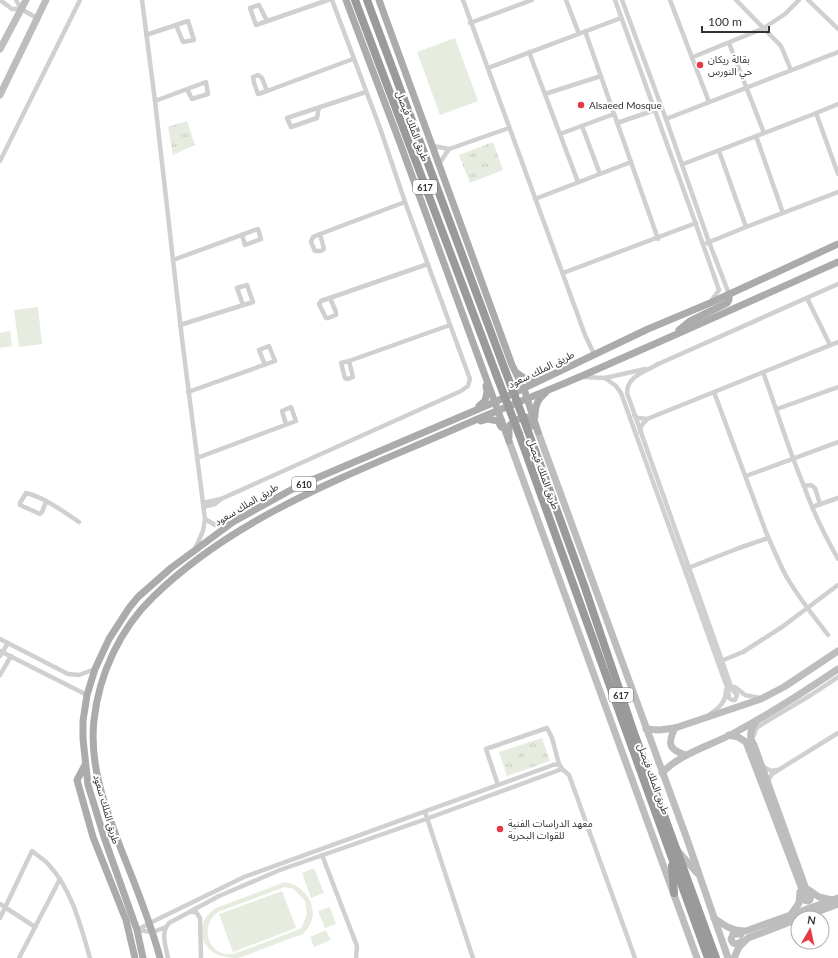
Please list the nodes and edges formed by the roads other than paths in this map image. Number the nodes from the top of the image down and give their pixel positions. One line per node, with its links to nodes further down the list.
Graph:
1 (0, 0): 24 (street)
2 (16, 0): 24 (street)
3 (26, 0): 24 (main road)
4 (46, 0): 26 (main road)
5 (80, 0): 70 (street)
6 (142, 0): 36 (street)
7 (328, 0): 29 (street)
8 (332, 0): 42 (street)
9 (346, 0): 48 (main road)
10 (355, 0): 27 (highway, طريق الملك فيصل / 617)
11 (367, 0): 25 (highway, طريق الملك فيصل / 617)
12 (371, 0): 25 (main road)
13 (379, 0): 67 (main road)
14 (462, 0): 30 (street)
15 (532, 0): 23 (street)
16 (566, 0): 35 (street)
17 (615, 0): 28 (street)
18 (622, 0): 60 (street)
19 (670, 0): 41 (street)
20 (736, 0): 32 (street)
21 (799, 0): 32 (street)
22 (808, 0): 33 (street)
23 (520, 2): 30 (street)
24 (21, 9): 26 (street); 38 (main road)
25 (371, 9): 186 (highway, طريق الملك فيصل / 617, bridge)
26 (37, 18): 52 (main road)
27 (361, 18): 48 (main road); 188 (highway, طريق الملك فيصل / 617, bridge)
28 (621, 18): 34 (street); 57 (street)
29 (267, 21): 29 (street)
30 (470, 23): 43 (street)
31 (176, 25): 31 (street); 36 (street)
32 (764, 28): 37 (street); 44 (street)
33 (838, 29)
34 (585, 31): 35 (street); 45 (street)
35 (579, 34): 39 (street)
36 (146, 35): 53 (street)
37 (729, 43): 41 (street); 46 (street)
38 (0, 50)
39 (529, 52): 43 (street); 51 (street)
40 (838, 52): 44 (street)
41 (693, 58): 54 (street)
42 (353, 59): 49 (street); 50 (street)
43 (488, 68): 63 (street)
44 (791, 70): 46 (street)
45 (601, 76): 51 (street); 59 (street)
46 (746, 88): 54 (street); 64 (street)
47 (187, 89): 47 (street); 53 (street)
48 (380, 90): 109 (main road)
49 (267, 91)
50 (366, 92): 56 (street); 79 (street)
51 (545, 94): 65 (street)
52 (0, 95)
53 (155, 101): 89 (street)
54 (709, 102): 60 (street)
55 (838, 104): 58 (street)
56 (319, 107): 56 (street)
57 (655, 110): 61 (street); 81 (street)
58 (816, 113): 64 (street); 75 (street)
59 (614, 114): 61 (street); 62 (street)
60 (666, 119): 73 (street)
61 (617, 123): 71 (street)
62 (582, 126): 65 (street); 74 (street)
63 (509, 128): 68 (street); 78 (street)
64 (764, 133): 66 (street)
65 (560, 134): 76 (street)
66 (756, 136): 69 (street); 80 (street)
67 (433, 146): 68 (street); 72 (main road)
68 (449, 149): 72 (street)
69 (719, 151): 73 (street); 82 (street)
70 (0, 161)
71 (631, 162): 74 (street); 85 (street)
72 (439, 164): 106 (main road)
73 (682, 164): 86 (street)
74 (600, 174): 76 (street)
75 (838, 174)
76 (578, 182): 78 (street)
77 (838, 192): 80 (street)
78 (535, 199): 92 (street)
79 (405, 202): 83 (street); 91 (street)
80 (784, 213): 82 (street)
81 (696, 223): 85 (street); 88 (street)
82 (746, 227): 86 (street)
83 (320, 234)
84 (242, 235): 89 (street)
85 (658, 238): 92 (street)
86 (709, 242): 88 (street); 94 (street)
87 (838, 244): 94 (main road, طريق الملك سعود / 610)
88 (704, 246): 97 (street)
89 (173, 260): 99 (street)
90 (838, 262): 101 (main road, طريق الملك سعود / 610)
91 (428, 264): 95 (street); 100 (street)
92 (563, 273): 104 (street)
93 (838, 284): 96 (street)
94 (729, 294): 97 (main road, طريق الملك سعود / 610); 101 (main road)
95 (330, 298): 95 (street)
96 (807, 298): 103 (street); 107 (street)
97 (710, 303): 104 (main road, طريق الملك سعود / 610)
98 (243, 305): 99 (street)
99 (180, 325): 118 (street)
100 (450, 325): 105 (street); 140 (street)
101 (658, 342): 112 (main road, طريق الملك سعود / 610)
102 (838, 342): 103 (street)
103 (830, 345): 110 (street)
104 (594, 354): 113 (main road, طريق الملك سعود / 610)
105 (349, 361)
106 (512, 364): 109 (main road); 111 (main road)
107 (658, 364): 114 (street); 125 (street)
108 (265, 365): 118 (street)
109 (484, 372): 121 (main road); 124 (main road)
110 (763, 372): 119 (street); 122 (street)
111 (517, 373): 113 (main road); 117 (main road)
112 (580, 376): 114 (street); 116 (main road, طريق الملك سعود / 610)
113 (546, 378): 117 (main road, طريق الملك سعود / 610)
114 (605, 378): 149 (street)
115 (838, 387): 122 (street)
116 (550, 388): 120 (main road, طريق الملك سعود / 610); 129 (main road)
117 (524, 389): 120 (main road); 121 (main road, طريق الملك سعود / 610)
118 (188, 392): 133 (street)
119 (714, 392): 126 (street); 135 (street)
120 (527, 398): 123 (main road, طريق الملك سعود / 610); 129 (main road)
121 (495, 402): 123 (main road); 124 (main road, طريق الملك سعود / 610)
122 (777, 409): 134 (street)
123 (497, 410): 128 (main road, طريق الملك سعود / 610); 131 (main road)
124 (463, 415): 144 (main road, طريق الملك سعود / 610)
125 (634, 415): 126 (street); 130 (street)
126 (647, 420): 130 (street)
127 (286, 424): 133 (street)
128 (466, 425): 131 (main road); 204 (main road, طريق الملك سعود / 610)
129 (538, 432): 131 (main road); 170 (main road)
130 (640, 432): 148 (street)
131 (509, 441): 192 (main road)
132 (838, 442): 134 (street)
133 (197, 458): 140 (street)
134 (793, 459): 135 (street); 136 (street)
135 (746, 476): 145 (street)
136 (804, 486): 139 (street); 141 (street)
137 (838, 498): 139 (street)
138 (46, 502): 138 (street); 143 (street)
139 (820, 504): 141 (street)
140 (203, 505): 142 (street)
141 (812, 507): 147 (street)
142 (206, 519): 144 (street); 146 (street)
143 (79, 522)
144 (233, 522): 146 (main road, طريق الملك سعود / 610)
145 (768, 538): 148 (street); 151 (street)
146 (195, 549): 160 (main road, طريق الملك سعود / 610)
147 (838, 559)
148 (689, 568): 149 (street); 158 (street)
149 (684, 570): 159 (street)
150 (838, 585): 151 (street)
151 (808, 608): 152 (street); 158 (street)
152 (828, 635)
153 (0, 639): 154 (street)
154 (8, 643): 156 (street); 160 (street)
155 (838, 652): 167 (main road)
156 (1, 653): 157 (street)
157 (11, 656): 162 (street); 166 (street)
158 (723, 660): 159 (street); 164 (street)
159 (718, 663): 165 (street)
160 (95, 669): 166 (main road, طريق الملك سعود / 610)
161 (838, 669): 169 (main road)
162 (0, 675)
163 (838, 677): 174 (street)
164 (731, 683): 165 (street); 165 (street); 167 (street)
165 (726, 685): 168 (street)
166 (86, 695): 176 (main road, طريق الملك سعود / 610)
167 (763, 698): 168 (main road)
168 (704, 719): 171 (main road)
169 (756, 721): 173 (main road); 174 (main road)
170 (646, 728): 171 (main road); 181 (main road)
171 (675, 728): 175 (main road)
172 (838, 733): 180 (street)
173 (729, 736): 175 (main road); 191 (main road)
174 (754, 745): 178 (main road)
175 (686, 755): 181 (main road)
176 (85, 764): 207 (main road, طريق الملك سعود / 610); 212 (main road)
177 (559, 764): 179 (street); 182 (street); 182 (street)
178 (762, 766): 180 (street); 183 (main road)
179 (562, 769): 185 (street); 219 (street)
180 (778, 770): 183 (street)
181 (662, 773): 189 (main road)
182 (498, 786): 184 (street)
183 (769, 786): 191 (main road)
184 (425, 812): 185 (street); 204 (street)
185 (426, 819): 187 (street); 218 (street)
186 (677, 850): 189 (main road); 222 (highway, طريق الملك فيصل / 617)
187 (322, 855): 199 (street); 217 (street)
188 (671, 858): 192 (highway); 221 (highway, طريق الملك فيصل / 617)
189 (700, 876): 201 (main road)
190 (60, 879): 195 (street); 205 (street); 211 (street)
191 (801, 881): 193 (main road); 196 (main road)
192 (674, 893): 220 (main road)
193 (837, 901): 197 (main road); 198 (main road)
194 (0, 904): 195 (street)
195 (6, 907): 202 (street); 205 (street)
196 (794, 910)
197 (809, 910)
198 (818, 910)
199 (189, 912): 206 (street); 216 (street)
200 (790, 916): 209 (main road)
201 (713, 917): 209 (main road); 223 (main road)
202 (0, 918)
203 (790, 921): 209 (main road)
204 (150, 923): 207 (street); 208 (main road, طريق الملك سعود / 610)
205 (35, 927): 210 (street)
206 (166, 927): 208 (street); 215 (street)
207 (137, 930): 208 (street); 213 (main road, طريق الملك سعود / 610)
208 (153, 932): 214 (main road, طريق الملك سعود / 610)
209 (753, 933): 224 (main road)
210 (20, 958)
211 (90, 958)
212 (135, 958)
213 (143, 958)
214 (160, 958)
215 (168, 958)
216 (201, 958)
217 (356, 958)
218 (473, 958)
219 (635, 958)
220 (697, 958)
221 (708, 958)
222 (716, 958)
223 (728, 958)
224 (734, 958)

